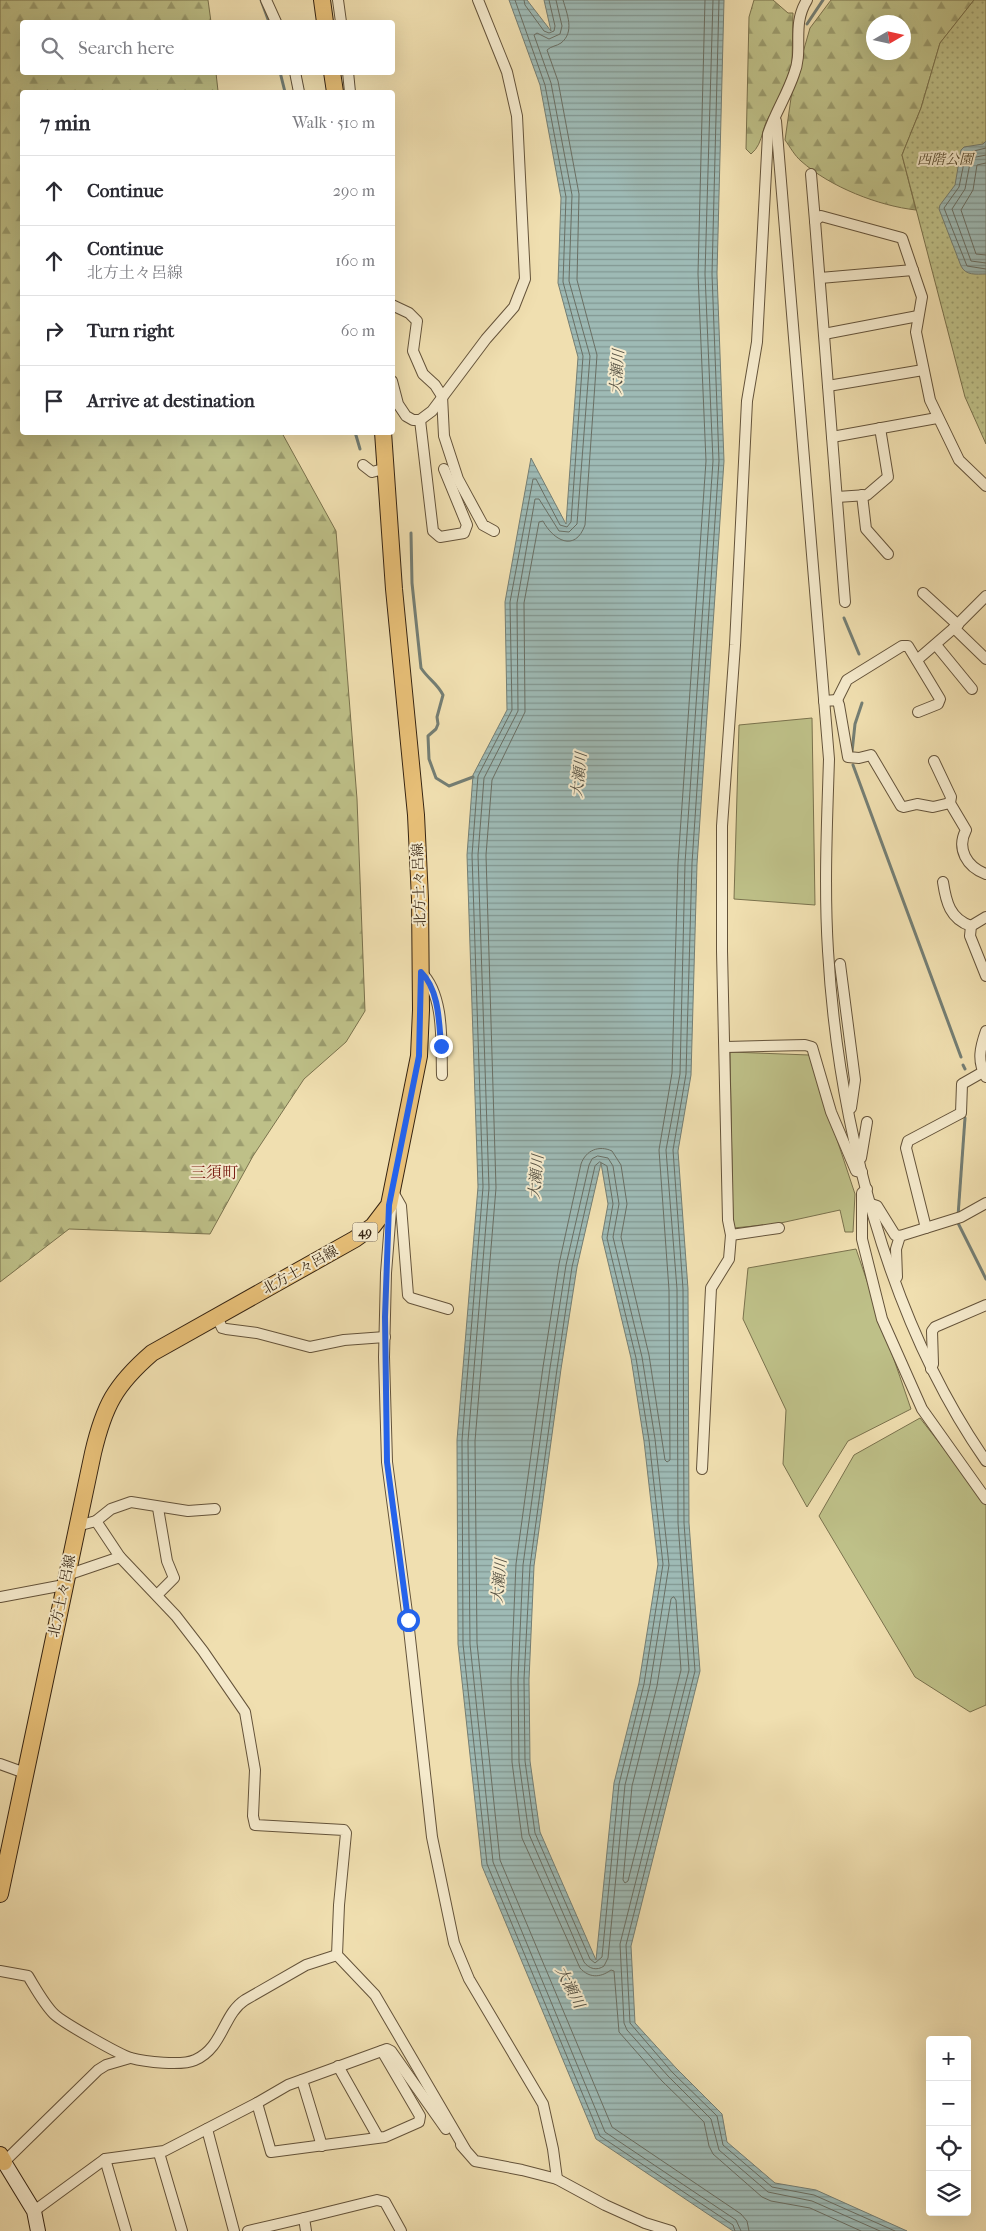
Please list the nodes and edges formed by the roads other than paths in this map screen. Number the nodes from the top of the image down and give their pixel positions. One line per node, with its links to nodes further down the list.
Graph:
1 (266, 0): 6 (street)
2 (322, 0): 7 (main road)
3 (338, 0): 8 (street)
4 (478, 0): 26 (street)
5 (807, 0): 15 (street)
6 (275, 20)
7 (325, 20)
8 (341, 20)
9 (295, 75): 12 (street)
10 (332, 75): 13 (main road)
11 (348, 75): 14 (street)
12 (298, 90)
13 (334, 90)
14 (350, 90)
15 (776, 110): 49 (street); 61 (street)
16 (811, 174): 17 (street)
17 (815, 221): 18 (street); 19 (street)
18 (913, 270): 19 (street); 21 (street)
19 (820, 278): 22 (street)
20 (395, 306): 26 (street)
21 (918, 316): 22 (street); 23 (street)
22 (824, 334): 24 (street)
23 (923, 370): 24 (street); 27 (street)
24 (828, 386): 31 (street)
25 (395, 392): 28 (street)
26 (442, 396): 28 (street); 38 (street)
27 (937, 418): 29 (street); 35 (street)
28 (420, 420): 34 (street)
29 (880, 428): 31 (street); 36 (street)
30 (383, 435): 33 (main road, 北方土々呂線 / 49)
31 (832, 437): 37 (street)
32 (363, 465): 33 (street)
33 (387, 468): 59 (main road, 北方土々呂線 / 49)
34 (444, 469)
35 (986, 486)
36 (862, 495): 37 (street); 39 (street)
37 (837, 498): 42 (street)
38 (494, 531)
39 (888, 554)
40 (923, 594): 43 (street)
41 (986, 596): 43 (street)
42 (845, 602)
43 (956, 627): 44 (street); 45 (street)
44 (936, 645): 46 (street); 47 (street)
45 (986, 659)
46 (917, 660): 48 (street); 50 (street)
47 (972, 689)
48 (837, 700): 49 (street); 52 (street)
49 (824, 701): 64 (street)
50 (918, 712)
51 (934, 761): 52 (street)
52 (950, 803): 53 (street)
53 (986, 874)
54 (943, 882): 56 (street)
55 (986, 917): 56 (street)
56 (971, 926): 58 (street)
57 (840, 964): 64 (street)
58 (985, 971)
59 (421, 972): 62 (street); 68 (main road, 北方土々呂線 / 49)
60 (986, 1031): 63 (street)
61 (726, 1047): 66 (street); 73 (street)
62 (442, 1075)
63 (985, 1075): 72 (street)
64 (850, 1114): 66 (street)
65 (867, 1122): 66 (street)
66 (862, 1168): 67 (street)
67 (867, 1190): 70 (street); 83 (street)
68 (391, 1198): 77 (street); 78 (main road, 北方土々呂線 / 49); 79 (street)
69 (986, 1203): 72 (street)
70 (871, 1204): 74 (street); 75 (street)
71 (779, 1228): 73 (street)
72 (926, 1228): 74 (street)
73 (731, 1235): 82 (street)
74 (900, 1236): 75 (street)
75 (898, 1288): 80 (street)
76 (986, 1305): 80 (street)
77 (448, 1309)
78 (217, 1316): 79 (street); 87 (main road, 北方土々呂線 / 49)
79 (385, 1337): 109 (street)
80 (931, 1369): 81 (street)
81 (986, 1461)
82 (702, 1469)
83 (986, 1499)
84 (158, 1508): 85 (street); 86 (street); 90 (street)
85 (215, 1509)
86 (96, 1521): 87 (street); 88 (street)
87 (77, 1526): 89 (main road, 北方土々呂線 / 49)
88 (120, 1557): 89 (street); 90 (street)
89 (65, 1579): 91 (street); 93 (main road, 北方土々呂線 / 49)
90 (157, 1595): 95 (street)
91 (0, 1597)
92 (0, 1764): 93 (street)
93 (25, 1773): 94 (main road, 北方土々呂線 / 49)
94 (0, 1894)
95 (337, 1955): 98 (street); 105 (street)
96 (0, 1971): 98 (street)
97 (382, 2051): 99 (street); 103 (street); 105 (street)
98 (130, 2058): 107 (street)
99 (338, 2066): 100 (street); 103 (street)
100 (302, 2080): 101 (street); 104 (street)
101 (257, 2103): 102 (street); 104 (street)
102 (207, 2129): 106 (street); 115 (street)
103 (378, 2137): 104 (street)
104 (322, 2146)
105 (465, 2150): 109 (street)
106 (159, 2152): 108 (street); 114 (street)
107 (1, 2159): 110 (main road)
108 (105, 2159): 110 (street); 113 (street)
109 (558, 2179): 119 (street)
110 (34, 2211): 112 (main road)
111 (304, 2218): 116 (street); 117 (street); 118 (street)
112 (39, 2231)
113 (126, 2231)
114 (182, 2231)
115 (234, 2231)
116 (248, 2231)
117 (306, 2231)
118 (401, 2231)
119 (671, 2231)

